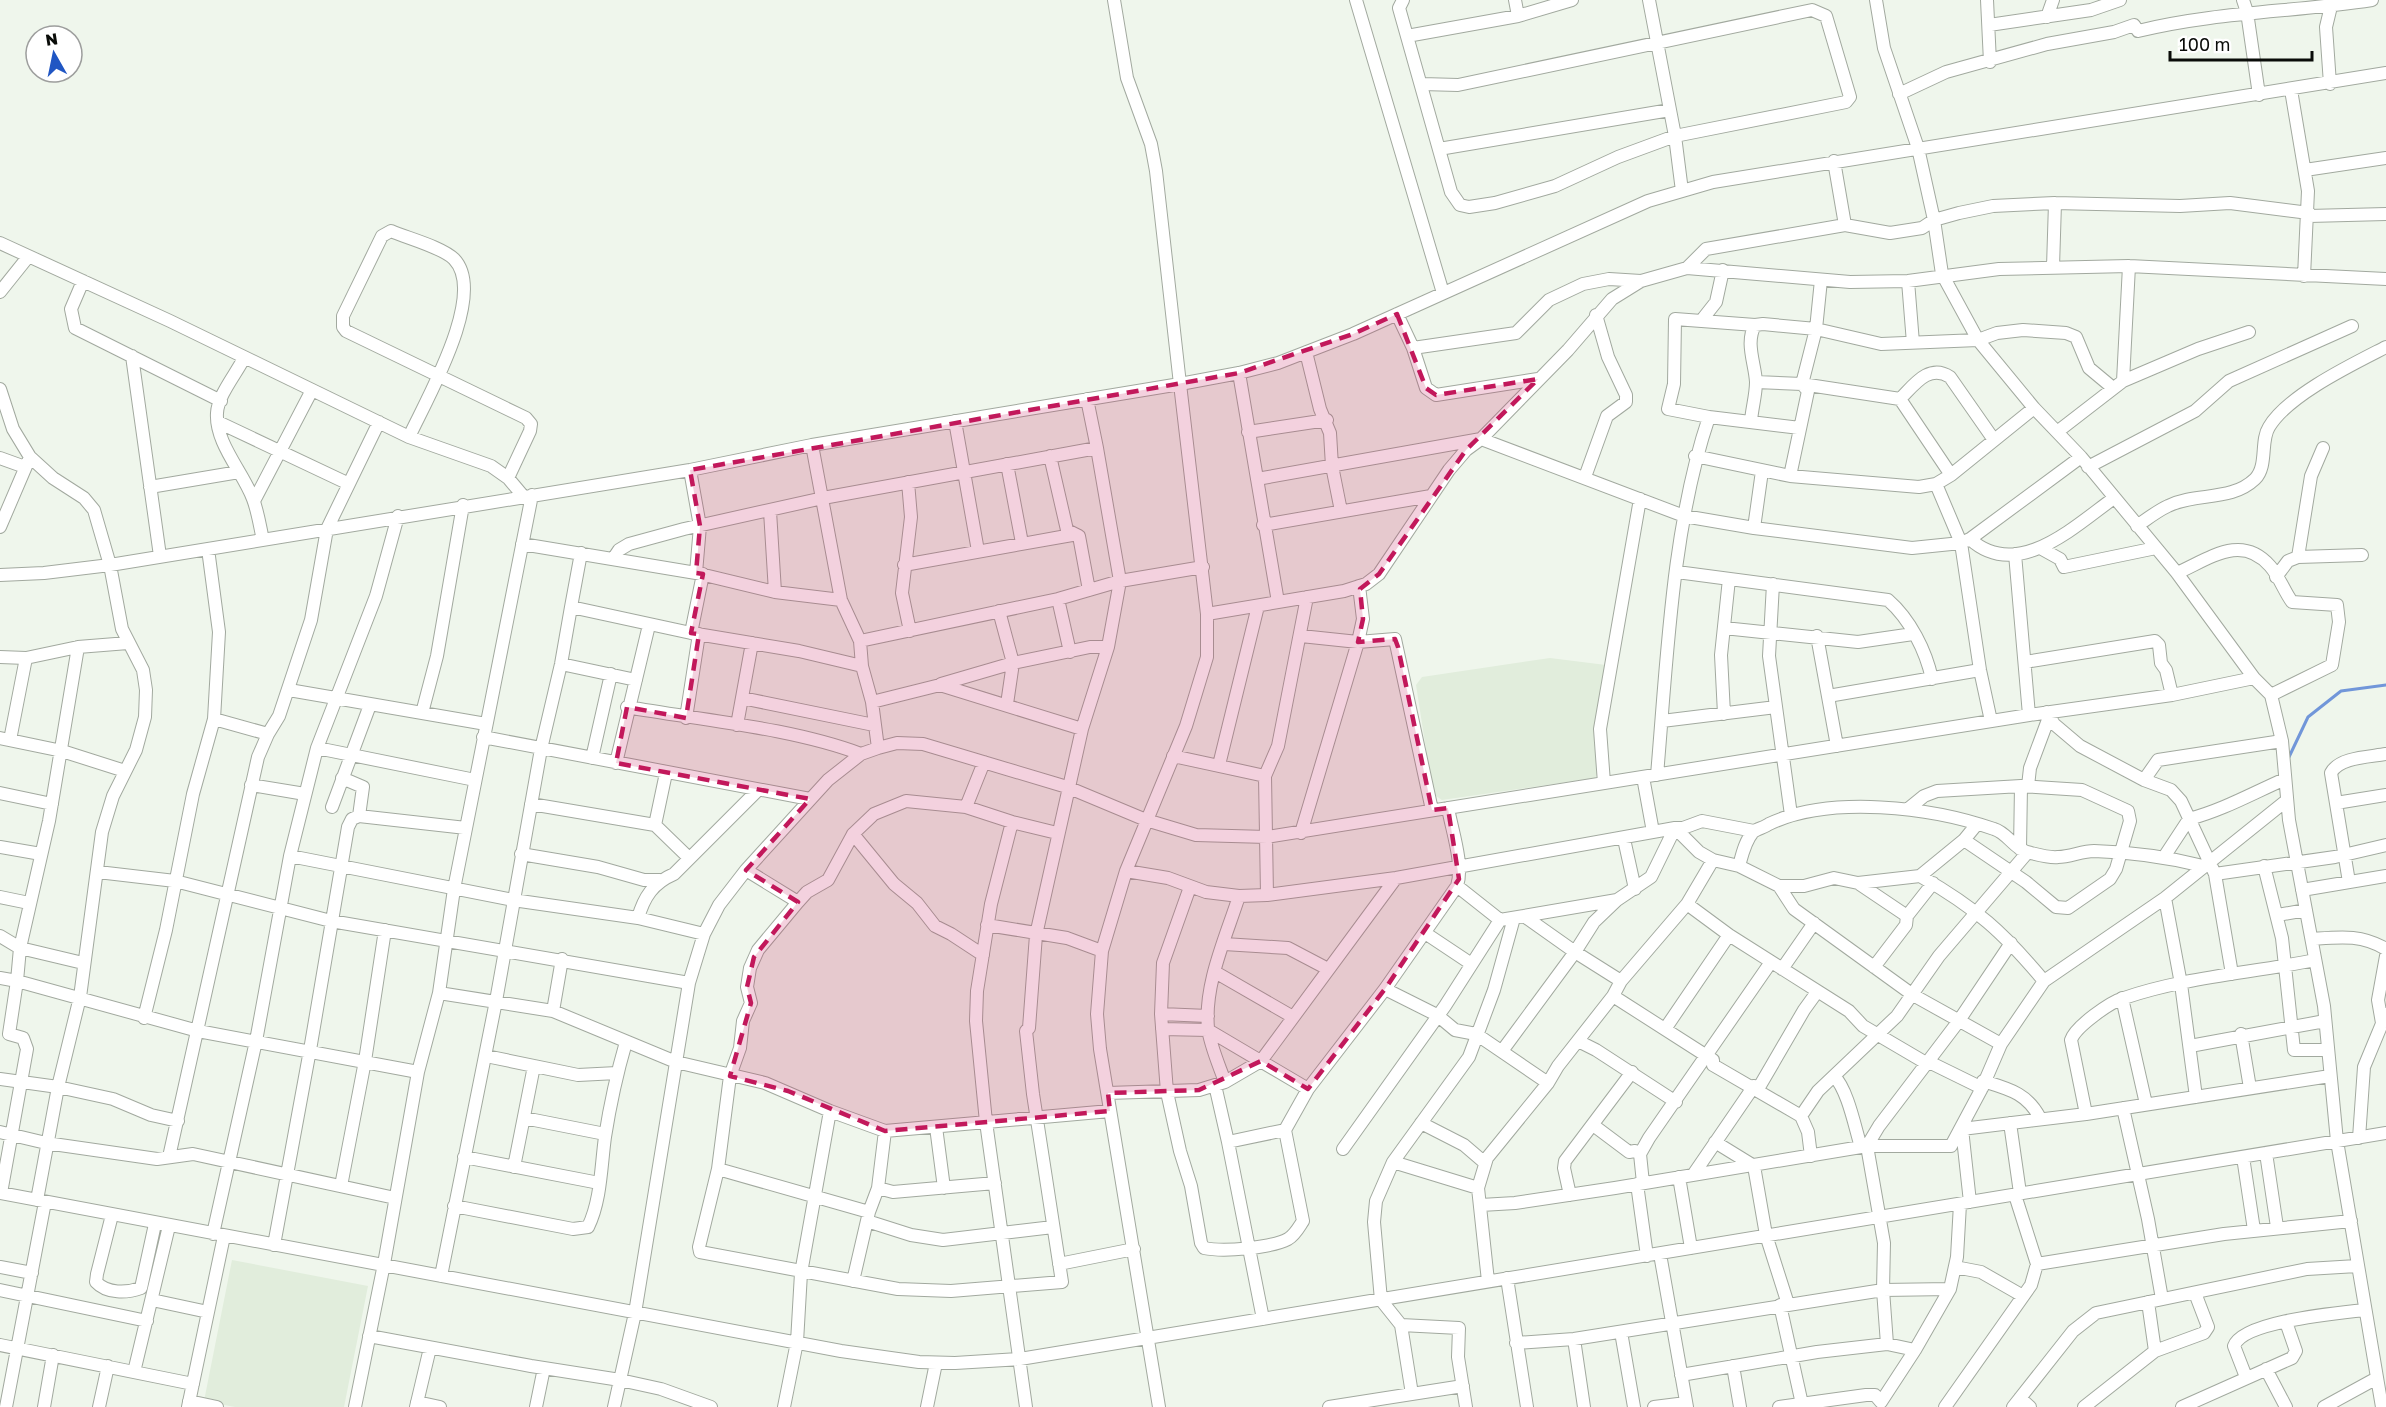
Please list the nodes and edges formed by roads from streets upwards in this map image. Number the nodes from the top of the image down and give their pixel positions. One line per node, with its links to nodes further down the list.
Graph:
1 (1114, 0): 73 (street)
2 (1356, 0): 54 (street)
3 (1403, 0): 18 (street)
4 (1515, 0): 15 (street)
5 (1572, 0): 15 (street)
6 (1648, 0): 19 (street)
7 (1875, 0): 25 (street)
8 (1987, 0): 17 (street)
9 (2053, 0): 16 (street)
10 (2120, 0): 16 (street)
11 (2243, 0): 14 (street)
12 (2372, 0): 13 (street)
13 (2331, 3): 14 (street); 23 (street)
14 (2247, 12): 20 (street); 26 (street)
15 (1518, 16): 18 (street)
16 (2047, 17): 17 (street)
17 (1989, 25): 20 (street)
18 (1407, 36): 22 (street)
19 (1655, 42): 22 (street); 27 (street); 28 (street)
20 (1989, 62): 25 (street)
21 (2386, 73): 23 (street)
22 (1422, 84): 30 (street)
23 (2330, 84): 24 (street)
24 (2291, 90): 26 (street); 33 (street)
25 (1899, 94): 29 (street)
26 (2259, 95): 29 (street)
27 (1670, 110): 28 (street); 30 (street)
28 (1675, 136): 30 (street); 34 (street)
29 (1918, 148): 32 (street); 38 (street)
30 (1439, 149)
31 (2386, 158): 33 (street)
32 (1834, 161): 34 (street); 39 (street)
33 (2305, 170): 37 (street)
34 (1683, 191): 54 (street)
35 (2055, 203): 37 (street); 38 (street); 43 (street)
36 (2386, 214): 37 (street)
37 (2309, 215): 47 (street)
38 (1935, 220): 39 (street); 46 (street)
39 (1845, 225): 44 (street)
40 (0, 243): 41 (street)
41 (28, 257): 50 (street); 53 (street)
42 (2129, 266): 43 (street); 47 (street); 75 (street)
43 (2053, 267): 46 (street)
44 (1687, 268): 45 (street); 51 (street)
45 (1723, 270): 49 (street); 57 (street)
46 (1942, 274): 52 (street); 62 (street)
47 (2304, 276): 48 (street)
48 (2386, 279)
49 (1821, 280): 52 (street); 60 (street)
50 (83, 281): 67 (street); 68 (street)
51 (1641, 281): 56 (street); 64 (street)
52 (1908, 281): 63 (street)
53 (0, 292)
54 (1443, 293): 55 (street)
55 (1397, 314): 64 (street); 66 (street)
56 (1596, 315): 71 (street); 111 (street)
57 (1701, 321): 58 (street); 82 (street)
58 (1755, 325): 60 (street); 72 (street)
59 (2352, 326): 102 (street)
60 (1816, 328): 63 (street); 74 (street)
61 (2249, 332): 75 (street)
62 (1978, 340): 63 (street); 75 (street); 81 (street)
63 (1914, 343)
64 (1413, 348): 71 (street)
65 (2386, 348): 132 (street)
66 (1306, 352): 69 (street); 83 (street)
67 (132, 356): 80 (street); 117 (street)
68 (244, 358): 77 (street); 80 (street)
69 (1239, 373): 73 (street); 89 (street)
70 (437, 375): 70 (street); 91 (street); 112 (street)
71 (1538, 379): 92 (street)
72 (1756, 382): 74 (street); 85 (street)
73 (1180, 384): 78 (street); 152 (street)
74 (1802, 384): 79 (street); 88 (street)
75 (2118, 385): 90 (street)
76 (0, 389): 101 (street)
77 (312, 390): 87 (street); 97 (street)
78 (1087, 399): 84 (street); 95 (street)
79 (1900, 399): 93 (street); 109 (street)
80 (221, 400): 86 (street)
81 (2034, 408): 90 (street); 93 (street)
82 (1709, 417): 85 (street); 99 (street)
83 (1327, 420): 89 (street); 104 (street)
84 (955, 421): 94 (street); 108 (street)
85 (1751, 421): 88 (street)
86 (218, 422): 97 (street); 107 (street)
87 (379, 422): 91 (street); 115 (street)
88 (1800, 428): 110 (street)
89 (1248, 432): 113 (street)
90 (2057, 432): 102 (street)
91 (408, 437): 112 (street)
92 (1481, 439): 104 (street); 111 (street); 119 (street)
93 (1994, 440): 109 (street)
94 (812, 445): 105 (street); 120 (street)
95 (1097, 448): 98 (street); 159 (street)
96 (2323, 448): 148 (street)
97 (279, 453): 115 (street); 123 (street)
98 (1050, 456): 103 (street); 135 (street)
99 (1695, 456): 106 (street); 128 (street)
100 (0, 458): 101 (street)
101 (27, 462): 129 (street); 150 (street)
102 (2085, 462): 121 (street); 137 (street)
103 (1007, 464): 108 (street); 138 (street)
104 (1332, 466): 113 (street); 126 (street)
105 (690, 470): 118 (street); 130 (street)
106 (1762, 471): 110 (street); 133 (street)
107 (240, 472): 117 (street); 123 (street)
108 (964, 472): 114 (street); 143 (street)
109 (1951, 475): 116 (street)
110 (1790, 476): 116 (street)
111 (1585, 477): 122 (street)
112 (508, 478): 118 (street)
113 (1257, 480): 131 (street)
114 (908, 482): 120 (street); 151 (street)
115 (347, 483): 134 (street)
116 (1936, 484): 137 (street)
117 (150, 487): 147 (street)
118 (528, 496): 124 (street); 139 (street)
119 (1431, 496): 126 (street); 161 (street)
120 (823, 498): 125 (street); 166 (street)
121 (2114, 498): 132 (street); 142 (street)
122 (1640, 499): 128 (street); 249 (street)
123 (254, 501): 136 (street)
124 (463, 505): 127 (street); 210 (street)
125 (771, 511): 130 (street); 163 (street)
126 (1341, 512): 131 (street)
127 (398, 516): 134 (street); 204 (street)
128 (1684, 516): 133 (street); 153 (street)
129 (1, 521)
130 (700, 525): 149 (street); 156 (street)
131 (1263, 525): 167 (street)
132 (2137, 526): 140 (street)
133 (1754, 528): 137 (street)
134 (327, 529): 136 (street); 199 (street)
135 (1072, 535): 138 (street); 162 (street)
136 (263, 540): 141 (street)
137 (1965, 541): 145 (street); 193 (street)
138 (1022, 543): 143 (street)
139 (522, 544): 144 (street); 218 (street)
140 (2156, 548): 142 (street); 154 (street)
141 (208, 549): 147 (street); 215 (street)
142 (2042, 549): 145 (street)
143 (978, 551): 151 (street)
144 (581, 554): 149 (street); 169 (street)
145 (2015, 554): 189 (street)
146 (2362, 555): 148 (street)
147 (160, 556): 150 (street)
148 (2298, 556): 157 (street)
149 (613, 559): 156 (street)
150 (110, 565): 155 (street); 183 (street)
151 (904, 565): 174 (street)
152 (1203, 567): 159 (street); 171 (street)
153 (1677, 572): 158 (street); 217 (street)
154 (2177, 573): 157 (street); 195 (street)
155 (0, 574)
156 (700, 574): 163 (street); 175 (street)
157 (2276, 577): 201 (street)
158 (1729, 579): 160 (street); 173 (street)
159 (1120, 581): 162 (street); 185 (street)
160 (1773, 584): 176 (street); 177 (street)
161 (1359, 586): 164 (street); 182 (street)
162 (1089, 590): 165 (street)
163 (775, 592): 166 (street)
164 (1307, 597): 167 (street); 178 (street)
165 (1058, 599): 170 (street); 186 (street)
166 (841, 600): 180 (street)
167 (1278, 602): 168 (street)
168 (1258, 606): 171 (street); 239 (street)
169 (571, 607): 172 (street); 191 (street)
170 (999, 610): 174 (street); 190 (street)
171 (1208, 614): 235 (street)
172 (649, 625): 175 (street); 197 (street)
173 (1724, 628): 176 (street); 211 (street)
174 (910, 631): 180 (street)
175 (695, 634): 181 (street); 214 (street)
176 (1770, 634): 179 (street); 209 (street)
177 (1913, 634): 179 (street); 196 (street)
178 (1300, 636): 182 (street); 242 (street)
179 (1817, 636): 202 (street)
180 (860, 640): 192 (street)
181 (752, 642): 192 (street); 203 (street)
182 (1358, 642): 266 (street); 279 (street)
183 (128, 643): 184 (street); 240 (street)
184 (78, 647): 188 (street); 230 (street)
185 (1108, 647): 186 (street); 221 (street)
186 (1070, 652): 190 (street)
187 (0, 657): 188 (street)
188 (26, 658): 224 (street)
189 (2025, 662): 200 (street); 212 (street)
190 (1013, 663): 198 (street); 206 (street)
191 (561, 664): 194 (street); 229 (street)
192 (862, 666): 205 (street)
193 (1980, 670): 196 (street); 216 (street)
194 (611, 674): 197 (street); 236 (street)
195 (2254, 678): 200 (street); 201 (street)
196 (1932, 679): 202 (street)
197 (636, 680): 208 (street)
198 (940, 685): 205 (street); 206 (street)
199 (289, 690): 204 (street); 222 (street)
200 (2172, 695): 213 (street)
201 (2271, 695): 225 (street)
202 (1828, 696): 226 (street)
203 (742, 698): 219 (street); 220 (street)
204 (336, 699): 207 (street); 228 (street)
205 (872, 702): 220 (street)
206 (1007, 704): 221 (street)
207 (370, 705): 210 (street); 233 (street)
208 (627, 707): 214 (street); 238 (street)
209 (1776, 707): 211 (street); 234 (street)
210 (422, 713): 218 (street)
211 (1724, 714): 217 (street)
212 (2029, 715): 213 (street); 216 (street)
213 (2048, 715): 248 (street); 251 (street)
214 (686, 718): 219 (street)
215 (214, 719): 222 (street); 310 (street)
216 (1991, 721): 226 (street)
217 (1662, 722): 243 (street)
218 (486, 724): 223 (street)
219 (736, 725): 231 (street)
220 (874, 725): 227 (street)
221 (1082, 729): 252 (street)
222 (268, 734): 250 (street)
223 (483, 737): 229 (street); 247 (street)
224 (5, 739): 230 (street)
225 (2282, 741): 246 (street); 248 (street)
226 (1837, 746): 234 (street)
227 (878, 747): 231 (street); 237 (street)
228 (317, 748): 233 (street); 255 (street)
229 (541, 749): 236 (street); 261 (street)
230 (62, 751): 240 (street); 260 (street)
231 (861, 754): 257 (street)
232 (2386, 754): 259 (street)
233 (353, 755): 245 (street); 247 (street)
234 (1782, 755): 243 (street); 267 (street)
235 (1173, 756): 239 (street); 270 (street)
236 (592, 758): 238 (street)
237 (984, 762): 252 (street); 263 (street)
238 (616, 764): 241 (street)
239 (1219, 765): 242 (street)
240 (125, 771): 303 (street)
241 (666, 773): 253 (street); 273 (street)
242 (1265, 776): 281 (street)
243 (1657, 776): 244 (street)
244 (1643, 777): 249 (street); 277 (street)
245 (342, 778): 262 (street); 268 (street)
246 (2285, 779): 258 (street); 269 (street)
247 (475, 780): 274 (street)
248 (2144, 780): 269 (street)
249 (1604, 783): 264 (street)
250 (251, 785): 255 (street); 320 (street)
251 (2025, 786): 265 (street); 286 (street); 287 (street)
252 (1067, 787): 270 (street); 278 (street)
253 (758, 790): 257 (street); 292 (street)
254 (0, 793): 260 (street)
255 (305, 794): 291 (street)
256 (2386, 795): 259 (street)
257 (810, 799): 301 (street)
258 (2286, 801): 295 (street); 296 (street)
259 (2336, 803): 290 (street)
260 (52, 804): 288 (street)
261 (531, 804): 273 (street); 289 (street)
262 (332, 807)
263 (966, 807): 271 (street); 280 (street)
264 (1448, 808): 266 (street); 300 (street)
265 (1908, 809): 267 (street); 272 (street)
266 (1432, 810): 279 (street)
267 (1791, 815): 276 (street)
268 (359, 816): 274 (street); 299 (street)
269 (2189, 819): 293 (street); 296 (street)
270 (1146, 820): 281 (street); 302 (street)
271 (1012, 822): 278 (street); 340 (street)
272 (1977, 824): 283 (street); 286 (street)
273 (655, 825): 292 (street)
274 (466, 828): 317 (street)
275 (1675, 828): 276 (street); 277 (street); 294 (street); 318 (street)
276 (1754, 831): 297 (street)
277 (1653, 832): 282 (street)
278 (1057, 833): 345 (street)
279 (1301, 833): 281 (street)
280 (853, 834): 327 (street); 356 (street)
281 (1267, 837): 322 (street)
282 (1624, 839): 300 (street); 318 (street)
283 (1964, 840): 304 (street); 306 (street)
284 (2386, 845): 290 (street)
285 (0, 847): 288 (street)
286 (2024, 851): 287 (street); 304 (street)
287 (2119, 853): 293 (street); 304 (street)
288 (41, 854): 328 (street)
289 (521, 854): 309 (street); 325 (street)
290 (2345, 855): 295 (street); 311 (street)
291 (290, 856): 299 (street); 330 (street)
292 (688, 857): 309 (street)
293 (2164, 857): 296 (street)
294 (1713, 860): 297 (street); 329 (street)
295 (2298, 862): 298 (street); 319 (street)
296 (2206, 863): 305 (street); 324 (street)
297 (1739, 866): 315 (street)
298 (2264, 866): 305 (street); 333 (street)
299 (343, 867): 317 (street); 338 (street)
300 (1457, 867): 308 (street); 314 (street)
301 (746, 870): 327 (street); 343 (street)
302 (1126, 871): 316 (street); 354 (street)
303 (99, 872): 310 (street); 360 (street)
304 (2009, 873): 332 (street)
305 (2215, 874): 367 (street)
306 (1920, 876): 312 (street); 313 (street)
307 (2386, 876): 311 (street)
308 (1396, 878): 322 (street); 365 (street)
309 (660, 880): 336 (street)
310 (175, 881): 320 (street); 387 (street)
311 (2349, 882): 319 (street)
312 (1858, 883): 315 (street); 334 (street)
313 (1933, 883): 332 (street); 334 (street)
314 (1457, 886): 337 (street); 342 (street)
315 (1779, 886): 339 (street)
316 (1190, 887): 321 (street); 383 (street)
317 (454, 889): 325 (street); 348 (street)
318 (1635, 889): 326 (street)
319 (2302, 890): 331 (street)
320 (228, 895): 330 (street); 395 (street)
321 (1239, 896): 322 (street); 349 (street)
322 (1267, 896)
323 (0, 897): 328 (street)
324 (2165, 898): 371 (street); 373 (street)
325 (513, 900): 336 (street); 353 (street)
326 (1617, 900): 335 (street); 355 (street)
327 (798, 902): 418 (street)
328 (29, 903): 351 (street)
329 (1687, 904): 344 (street); 370 (street)
330 (280, 909): 338 (street); 400 (street)
331 (2306, 910): 333 (street); 347 (street)
332 (1977, 911): 350 (street); 377 (street)
333 (2278, 915): 363 (street)
334 (1907, 916): 364 (street)
335 (1519, 917): 337 (street); 355 (street); 397 (street)
336 (638, 918): 343 (street)
337 (1500, 920): 361 (street)
338 (331, 921): 341 (street); 405 (street)
339 (1814, 923): 362 (street); 364 (street)
340 (987, 926): 345 (street); 356 (street)
341 (385, 930): 348 (street); 410 (street)
342 (1425, 933): 361 (street); 374 (street)
343 (704, 934): 372 (street)
344 (1729, 934): 362 (street); 393 (street)
345 (1036, 935): 354 (street); 442 (street)
346 (0, 936): 351 (street)
347 (2312, 939): 352 (street); 359 (street)
348 (447, 940): 353 (street); 376 (street)
349 (1224, 944): 365 (street); 366 (street)
350 (2011, 944): 371 (street); 390 (street)
351 (21, 948): 360 (street); 369 (street)
352 (2386, 949)
353 (504, 950): 358 (street); 381 (street)
354 (1102, 951): 431 (street)
355 (1575, 952): 370 (street); 407 (street)
356 (983, 955): 444 (street)
357 (2386, 956): 388 (street)
358 (562, 959): 372 (street); 382 (street)
359 (2315, 960): 363 (street); 389 (street)
360 (83, 963): 379 (street)
361 (1470, 963): 384 (street)
362 (1777, 966): 375 (street); 409 (street)
363 (2284, 966): 367 (street); 391 (street)
364 (1874, 967): 377 (street)
365 (1328, 969): 386 (street)
366 (1215, 972): 385 (street); 386 (street)
367 (2232, 974): 373 (street)
368 (0, 978): 369 (street)
369 (17, 981): 379 (street); 396 (street)
370 (1621, 981): 378 (street)
371 (2044, 981): 403 (street)
372 (689, 983): 412 (street)
373 (2181, 984): 380 (street); 404 (street)
374 (1385, 989): 384 (street); 429 (street)
375 (1817, 992): 398 (street); 427 (street)
376 (440, 993): 381 (street); 415 (street)
377 (1913, 995): 390 (street); 398 (street)
378 (1613, 996): 393 (street); 401 (street)
379 (80, 997): 387 (street); 426 (street)
380 (2122, 998): 434 (street); 438 (street)
381 (496, 1001): 382 (street); 408 (street)
382 (553, 1011): 402 (street)
383 (1161, 1014): 385 (street); 392 (street)
384 (1437, 1015): 397 (street); 461 (street)
385 (1208, 1016): 394 (street)
386 (1293, 1017): 411 (street)
387 (144, 1018): 395 (street)
388 (2384, 1018): 455 (street)
389 (2325, 1021): 391 (street); 406 (street)
390 (1958, 1022): 403 (street); 413 (street)
391 (2293, 1025): 399 (street); 406 (street)
392 (1162, 1029): 394 (street); 430 (street)
393 (1665, 1029): 409 (street)
394 (1208, 1030): 411 (street); 423 (street)
395 (198, 1031): 400 (street); 443 (street)
396 (4, 1033): 422 (street)
397 (1476, 1034): 407 (street); 445 (street)
398 (1880, 1034): 413 (street); 419 (street)
399 (2241, 1034): 404 (street); 428 (street)
400 (256, 1041): 405 (street); 470 (street)
401 (1578, 1041): 416 (street); 424 (street)
402 (626, 1042): 412 (street); 417 (street)
403 (2001, 1044): 425 (street)
404 (2190, 1046): 432 (street)
405 (310, 1050): 410 (street); 475 (street)
406 (2328, 1050): 420 (street)
407 (1502, 1052): 424 (street)
408 (486, 1056): 414 (street); 466 (street)
409 (1707, 1057): 427 (street); 433 (street)
410 (365, 1061): 415 (street); 481 (street)
411 (1261, 1061): 423 (street); 429 (street)
412 (676, 1062): 418 (street); 539 (street)
413 (1927, 1062): 425 (street); 460 (street)
414 (534, 1066): 417 (street); 440 (street)
415 (418, 1072): 489 (street)
416 (1632, 1072): 433 (street); 447 (street)
417 (617, 1073): 454 (street)
418 (730, 1076): 437 (street); 473 (street)
419 (1834, 1076): 439 (street); 460 (street)
420 (2330, 1076): 428 (street); 456 (street)
421 (0, 1079): 422 (street)
422 (22, 1082): 426 (street); 452 (street)
423 (1220, 1083): 430 (street); 457 (street)
424 (1548, 1083): 469 (street)
425 (1983, 1084): 441 (street); 449 (street)
426 (58, 1086): 443 (street); 459 (street)
427 (1756, 1088): 439 (street); 458 (street)
428 (2250, 1088): 432 (street)
429 (1308, 1089): 450 (street)
430 (1167, 1092): 431 (street); 508 (street)
431 (1108, 1093): 436 (street)
432 (2196, 1097): 434 (street)
433 (1676, 1102): 462 (street)
434 (2146, 1104): 435 (street)
435 (2123, 1108): 438 (street); 474 (street)
436 (1110, 1111): 442 (street); 510 (street)
437 (830, 1112): 451 (street); 488 (street)
438 (2086, 1113): 441 (street)
439 (1801, 1116): 464 (street)
440 (524, 1118): 454 (street); 472 (street)
441 (2040, 1118): 446 (street)
442 (1037, 1119): 444 (street); 500 (street)
443 (178, 1121): 465 (street)
444 (986, 1122): 448 (street); 479 (street)
445 (1421, 1123): 468 (street); 469 (street)
446 (2010, 1123): 449 (street); 486 (street)
447 (1593, 1125): 462 (street); 487 (street)
448 (936, 1127): 451 (street); 483 (street)
449 (1962, 1129): 460 (street); 491 (street)
450 (1285, 1130): 457 (street); 508 (street)
451 (885, 1131): 482 (street)
452 (6, 1133): 459 (street); 485 (street)
453 (2386, 1133): 455 (street)
454 (605, 1134): 478 (street)
455 (2359, 1138): 456 (street)
456 (2337, 1141): 463 (street); 497 (street)
457 (1228, 1142): 508 (street)
458 (1716, 1142): 471 (street); 476 (street)
459 (46, 1143): 465 (street); 490 (street)
460 (1864, 1147): 464 (street); 496 (street)
461 (1343, 1149)
462 (1640, 1154): 480 (street)
463 (2266, 1154): 467 (street); 501 (street)
464 (1811, 1156): 471 (street)
465 (169, 1157): 470 (street)
466 (464, 1157): 472 (street); 493 (street)
467 (2243, 1157): 474 (street); 502 (street)
468 (1393, 1162): 484 (street); 534 (street)
469 (1485, 1162): 484 (street)
470 (229, 1163): 475 (street); 504 (street)
471 (1754, 1166): 476 (street); 505 (street)
472 (514, 1167): 478 (street)
473 (718, 1169): 488 (street); 520 (street)
474 (2137, 1173): 486 (street); 507 (street)
475 (287, 1174): 481 (street); 506 (street)
476 (1693, 1175): 477 (street)
477 (1679, 1177): 480 (street); 509 (street)
478 (599, 1183): 493 (street)
479 (995, 1183): 483 (street); 503 (street)
480 (1640, 1183): 487 (street); 512 (street)
481 (341, 1186): 489 (street)
482 (878, 1188): 483 (street); 495 (street)
483 (944, 1188)
484 (1478, 1188): 492 (street)
485 (0, 1193): 490 (street)
486 (2017, 1194): 491 (street); 515 (street)
487 (1569, 1195): 492 (street)
488 (814, 1196): 495 (street); 520 (street)
489 (395, 1198): 513 (street)
490 (41, 1201): 494 (street); 519 (street)
491 (1965, 1203): 496 (street); 518 (street)
492 (1481, 1205): 524 (street)
493 (454, 1206): 521 (street)
494 (111, 1215): 498 (street); 498 (street)
495 (868, 1216): 503 (street); 523 (street)
496 (1880, 1217): 505 (street); 528 (street)
497 (2350, 1221): 501 (street); 516 (street)
498 (155, 1224): 499 (street)
499 (169, 1226): 504 (street); 533 (street)
500 (1053, 1227): 503 (street); 514 (street)
501 (2277, 1227): 502 (street)
502 (2254, 1230): 507 (street)
503 (1003, 1234): 525 (street)
504 (218, 1235): 506 (street); 538 (street)
505 (1766, 1235): 509 (street); 536 (street)
506 (274, 1245): 513 (street)
507 (2153, 1245): 515 (street); 532 (street)
508 (1249, 1248): 540 (street)
509 (1691, 1248): 511 (street)
510 (1134, 1249): 514 (street); 547 (street)
511 (1660, 1254): 512 (street); 543 (street)
512 (1647, 1256): 522 (street)
513 (384, 1264): 521 (street); 546 (street)
514 (1059, 1264): 525 (street)
515 (2037, 1264): 531 (street)
516 (2357, 1266): 529 (street); 537 (street)
517 (0, 1267): 519 (street)
518 (1955, 1267): 526 (street); 531 (street)
519 (32, 1273): 530 (street)
520 (801, 1273): 523 (street); 549 (street)
521 (441, 1276): 539 (street)
522 (1508, 1278): 524 (street); 550 (street)
523 (853, 1281): 525 (street)
524 (1488, 1281): 534 (street)
525 (1009, 1287): 559 (street)
526 (1950, 1289): 528 (street); 555 (street)
527 (0, 1290): 530 (street)
528 (1883, 1290): 536 (street); 551 (street)
529 (2195, 1293): 532 (street); 556 (street)
530 (28, 1295): 541 (street); 553 (street)
531 (2022, 1296): 601 (street)
532 (2162, 1299): 535 (street)
533 (152, 1300): 538 (street); 541 (street)
534 (1381, 1300): 540 (street); 544 (street)
535 (2148, 1302): 556 (street); 578 (street)
536 (1784, 1304): 543 (street); 558 (street)
537 (2364, 1310): 542 (street); 568 (street)
538 (208, 1312): 570 (street)
539 (635, 1313): 549 (street); 569 (street)
540 (1263, 1319): 547 (street)
541 (147, 1321): 565 (street)
542 (2286, 1322): 564 (street); 567 (street)
543 (1672, 1323): 545 (street); 566 (street)
544 (1401, 1325): 571 (street); 572 (street)
545 (1621, 1332): 548 (street); 597 (street)
546 (369, 1336): 554 (street); 584 (street)
547 (1148, 1337): 559 (street); 592 (street)
548 (1574, 1339): 550 (street); 596 (street)
549 (797, 1342): 560 (street); 589 (street)
550 (1516, 1343): 595 (street)
551 (1887, 1344): 555 (street); 558 (street)
552 (0, 1345): 553 (street)
553 (18, 1348): 557 (street); 573 (street)
554 (430, 1348): 563 (street); 576 (street)
555 (1915, 1350): 577 (street)
556 (2155, 1351): 602 (street)
557 (53, 1355): 561 (street); 581 (street)
558 (1792, 1356): 562 (street); 577 (street)
559 (1017, 1358): 560 (street); 591 (street)
560 (936, 1363): 590 (street)
561 (108, 1366): 565 (street); 582 (street)
562 (1733, 1366): 566 (street); 599 (street)
563 (544, 1368): 569 (street); 586 (street)
564 (2266, 1368): 567 (street); 604 (street)
565 (134, 1372): 570 (street)
566 (1681, 1375): 579 (street)
567 (2246, 1377): 574 (street)
568 (2377, 1378): 605 (street); 606 (street)
569 (620, 1380): 587 (street); 588 (street)
570 (193, 1384): 575 (street)
571 (1463, 1386): 572 (street); 594 (street)
572 (1412, 1394): 580 (street)
573 (5, 1401)
574 (2198, 1403): 603 (street)
575 (189, 1404): 583 (street)
576 (417, 1404): 585 (street)
577 (1802, 1404): 600 (street)
578 (2021, 1404)
579 (1686, 1405): 598 (street)
580 (1347, 1406): 593 (street)
581 (44, 1407)
582 (99, 1407)
583 (217, 1407)
584 (355, 1407)
585 (440, 1407)
586 (536, 1407)
587 (614, 1407)
588 (711, 1407)
589 (783, 1407)
590 (927, 1407)
591 (1026, 1407)
592 (1160, 1407)
593 (1329, 1407)
594 (1466, 1407)
595 (1527, 1407)
596 (1584, 1407)
597 (1634, 1407)
598 (1654, 1407)
599 (1740, 1407)
600 (1779, 1407)
601 (1945, 1407)
602 (2084, 1407)
603 (2182, 1407)
604 (2286, 1407)
605 (2325, 1407)
606 (2382, 1407)

